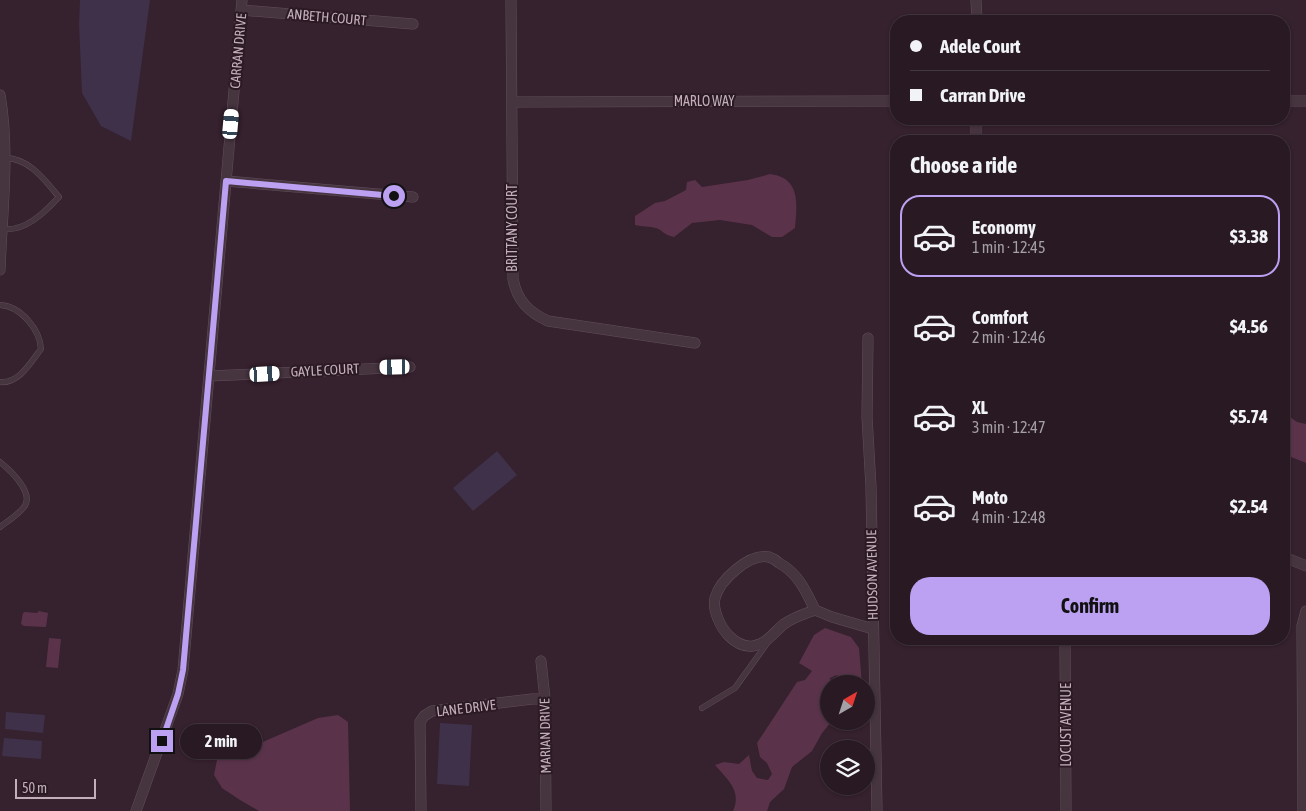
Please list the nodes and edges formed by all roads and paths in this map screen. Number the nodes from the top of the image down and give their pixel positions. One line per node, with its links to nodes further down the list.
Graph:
1 (511, 0): 10 (street, BRITTANY COURT)
2 (976, 0): 4 (street)
3 (241, 5): 5 (street, ANBETH COURT); 12 (street, CARRAN DRIVE)
4 (977, 15)
5 (413, 24)
6 (0, 95): 11 (street)
7 (890, 101): 10 (street, MARLO WAY)
8 (1290, 101): 9 (street)
9 (1306, 101)
10 (512, 102): 18 (street, BRITTANY COURT)
11 (4, 158): 14 (street); 14 (lane)
12 (226, 181): 13 (street); 20 (street, CARRAN DRIVE)
13 (413, 197)
14 (1, 229): 15 (street)
15 (0, 270)
16 (0, 306): 21 (lane)
17 (868, 338): 28 (street, HUDSON AVENUE)
18 (695, 342)
19 (410, 367): 20 (street, GAYLE COURT)
20 (209, 376): 34 (street, CARRAN DRIVE)
21 (0, 382)
22 (0, 462): 23 (lane)
23 (0, 527)
24 (1290, 559): 25 (street)
25 (1306, 566)
26 (815, 610): 28 (street); 29 (street); 29 (street)
27 (1306, 611): 39 (street)
28 (873, 629): 37 (street, HUDSON AVENUE)
29 (771, 638): 33 (lane)
30 (1065, 645): 38 (street, LOCUST AVENUE)
31 (541, 661): 32 (street, MARIAN DRIVE)
32 (545, 699): 35 (street, LANE DRIVE); 36 (street, MARIAN DRIVE)
33 (702, 708)
34 (136, 811)
35 (421, 811)
36 (546, 811)
37 (877, 811)
38 (1066, 811)
39 (1302, 811)

